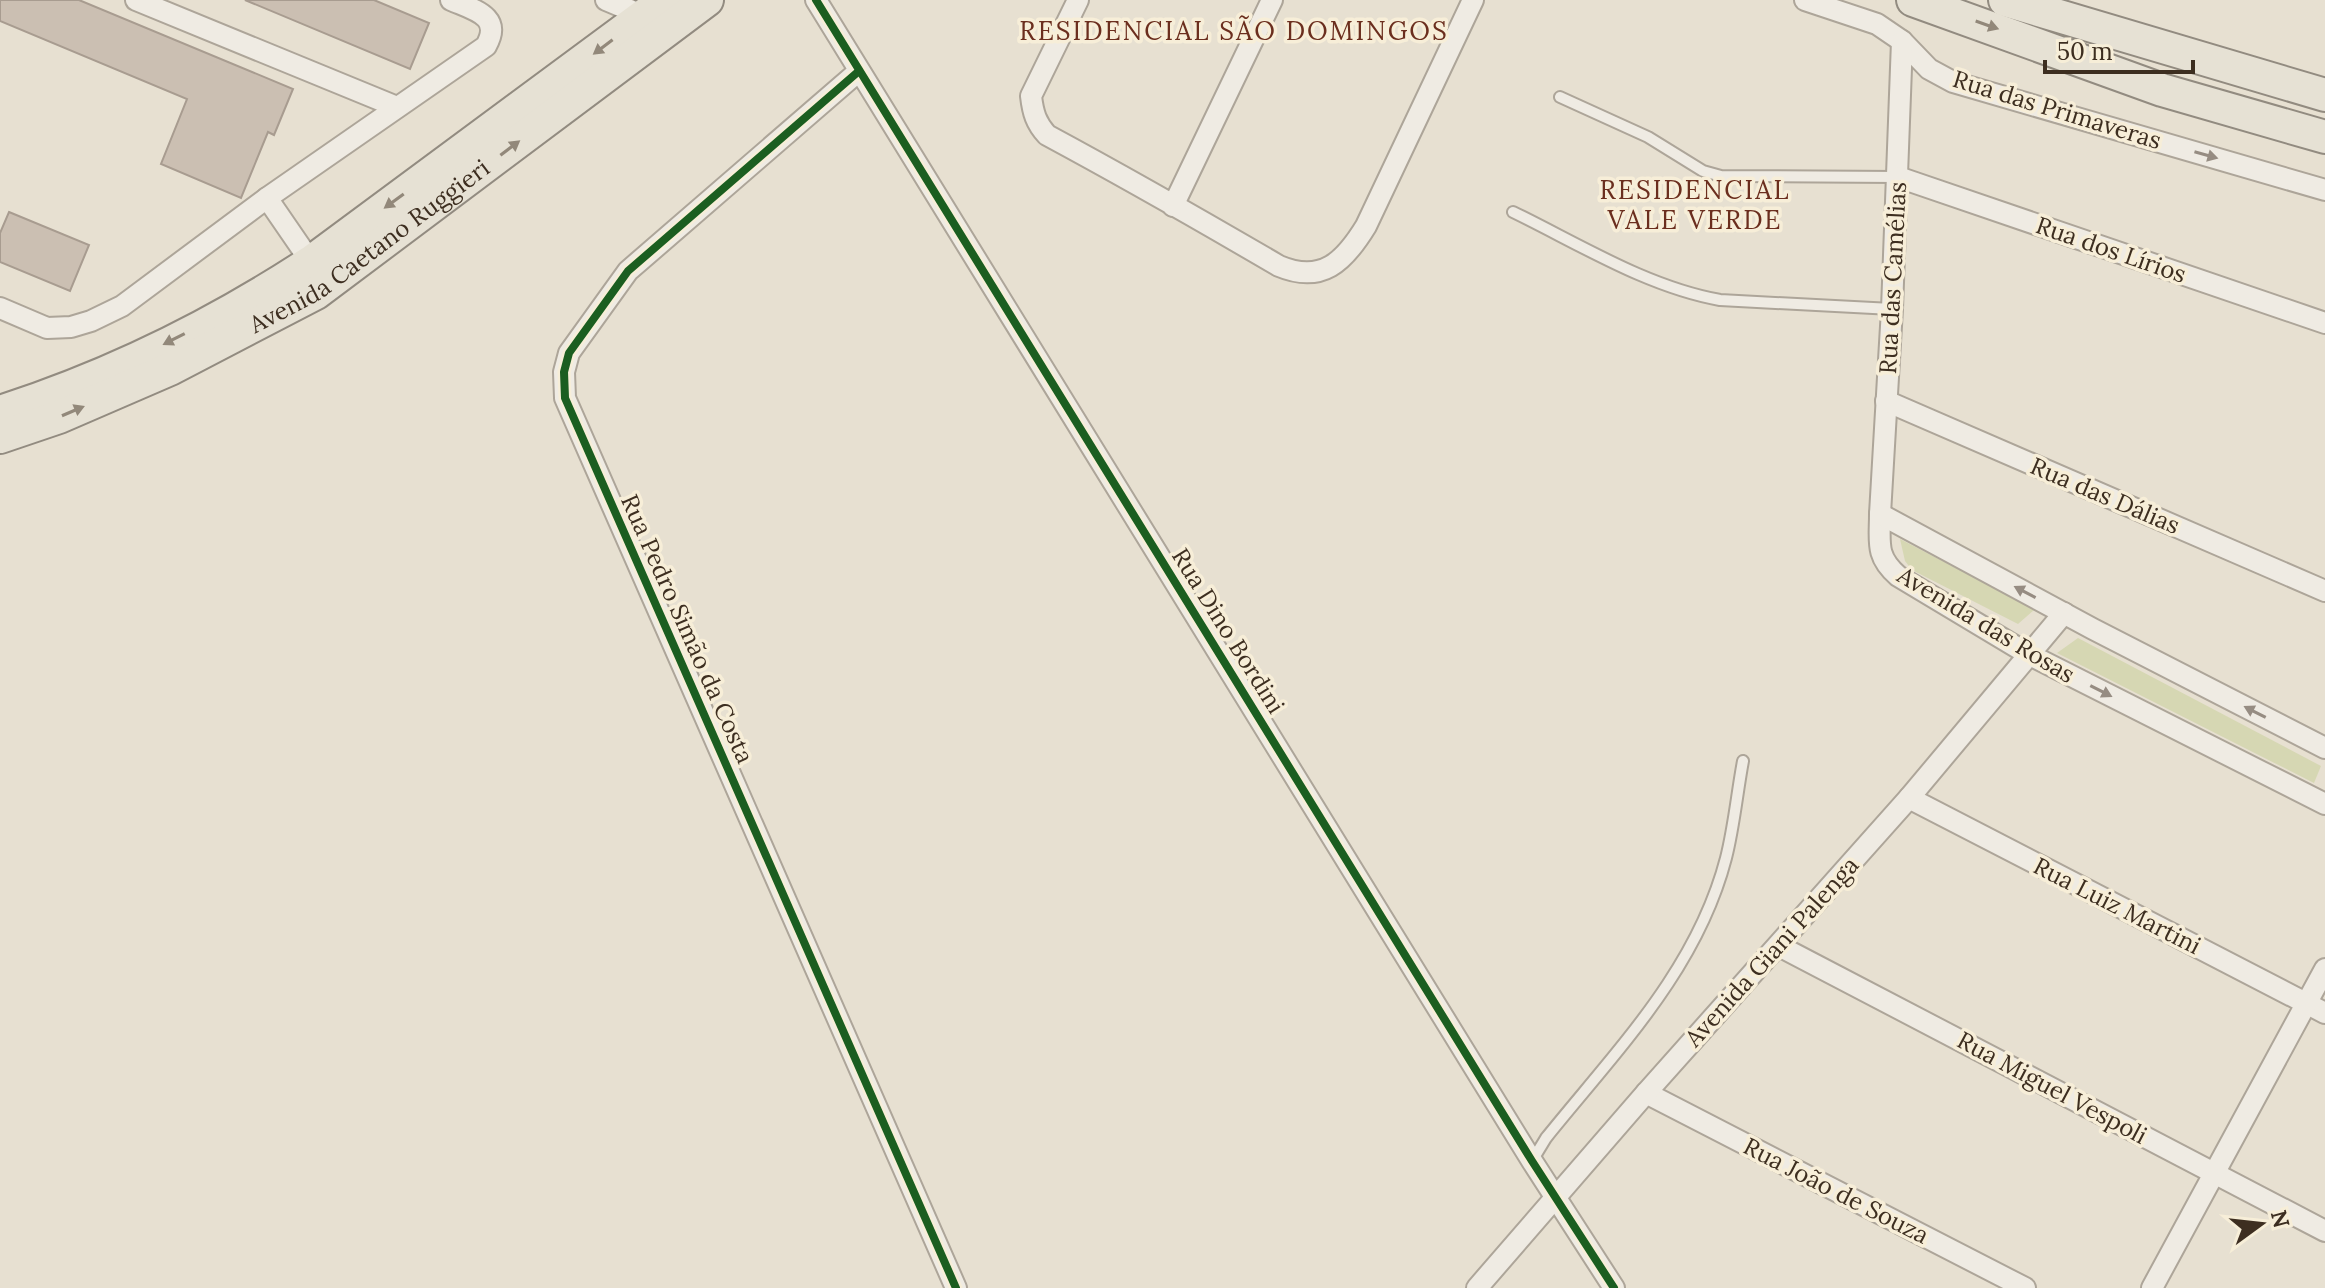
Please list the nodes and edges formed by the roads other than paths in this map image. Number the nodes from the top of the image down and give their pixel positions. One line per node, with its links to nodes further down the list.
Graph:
1 (136, 0): 17 (street)
2 (451, 0): 17 (street)
3 (606, 0): 12 (street)
4 (707, 0): 30 (main road, Avenida Caetano Ruggieri, one-way to 4)
5 (816, 0): 14 (street, Rua Dino Bordini)
6 (1078, 0): 22 (street)
7 (1272, 0): 22 (street)
8 (1473, 0): 22 (street)
9 (1805, 0): 13 (street, Rua das Primaveras)
10 (1913, 0): 18 (main road, one-way to 18)
11 (2005, 0): 15 (main road)
12 (655, 8): 24 (main road, Avenida Caetano Ruggieri, one-way to 24)
13 (1902, 41): 19 (street, Rua das Camélias); 20 (street, Rua das Primaveras, one-way to 20)
14 (859, 71): 43 (street, Rua Dino Bordini); 48 (street, Rua Pedro Simão da Costa)
15 (2325, 95)
16 (1560, 97): 19 (lane)
17 (397, 107): 21 (street)
18 (2325, 137)
19 (1898, 177): 26 (street, Rua das Camélias); 27 (street, Rua dos Lírios)
20 (2325, 190)
21 (267, 198): 24 (street); 25 (street)
22 (1173, 206)
23 (1513, 212): 26 (lane)
24 (311, 262): 29 (main road, Avenida Caetano Ruggieri, one-way to 29)
25 (0, 308)
26 (1892, 309): 28 (street, Rua das Camélias)
27 (2325, 323)
28 (1886, 401): 31 (street, Rua das Camélias); 32 (street, Rua das Dálias)
29 (0, 412)
30 (0, 437)
31 (1880, 514): 33 (street, Avenida das Rosas, one-way to 31); 34 (street, Avenida das Rosas)
32 (2325, 591)
33 (2064, 613): 34 (street, Avenida Giani Palenga); 35 (street, Avenida das Rosas, one-way to 33)
34 (2028, 654): 37 (street, Avenida Giani Palenga); 38 (street, Avenida das Rosas, one-way to 38)
35 (2325, 748)
36 (1743, 761): 43 (lane)
37 (1909, 798): 39 (street, Avenida Giani Palenga); 41 (street, Rua Luiz Martini)
38 (2325, 804)
39 (1779, 946): 42 (street, Avenida Giani Palenga); 44 (street, Rua Miguel Vespoli)
40 (2325, 969): 41 (street)
41 (2316, 1008): 44 (street)
42 (1646, 1093): 45 (street, Avenida Giani Palenga); 50 (street, Rua João de Souza)
43 (1532, 1161): 45 (street, Rua Dino Bordini)
44 (2216, 1174): 46 (street, Rua Miguel Vespoli); 51 (street)
45 (1556, 1198): 47 (street, Rua Dino Bordini); 49 (street, Avenida Giani Palenga)
46 (2325, 1231)
47 (1616, 1286)
48 (956, 1288)
49 (1477, 1288)
50 (2025, 1288)
51 (2152, 1288)

